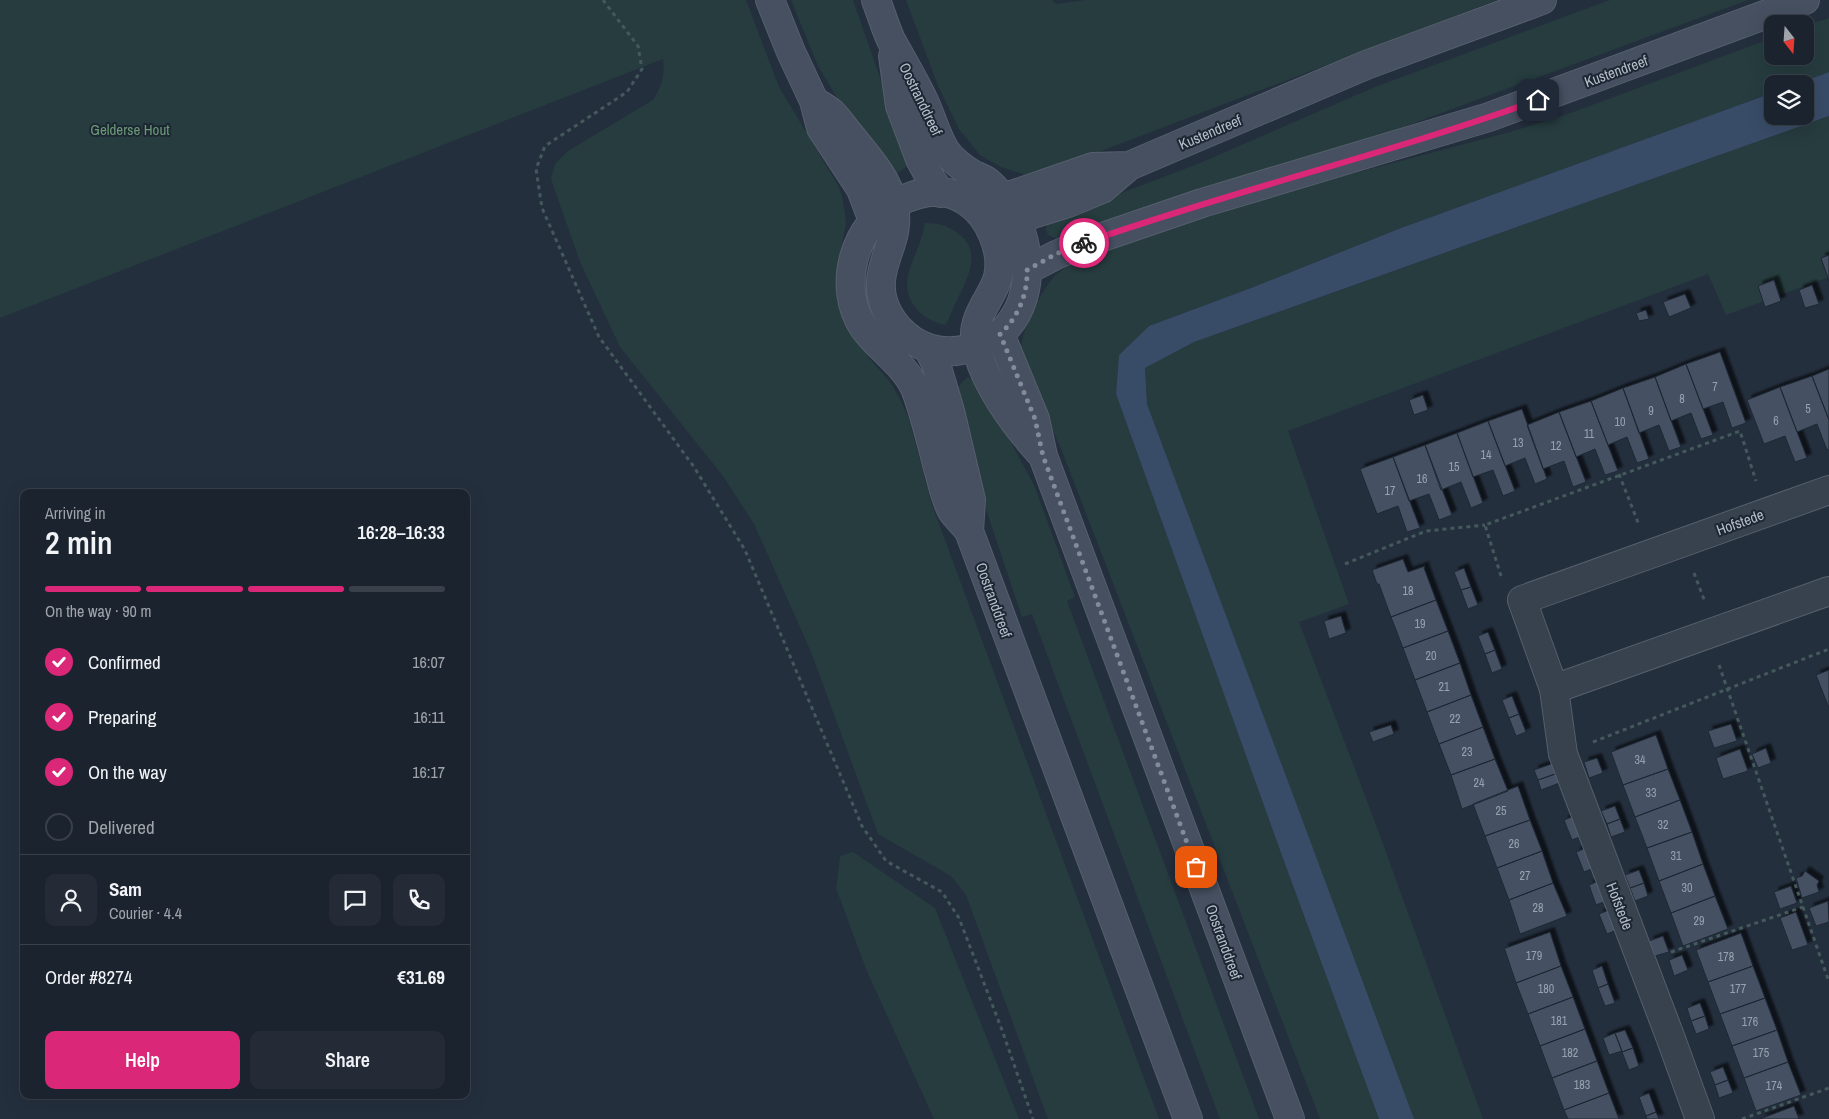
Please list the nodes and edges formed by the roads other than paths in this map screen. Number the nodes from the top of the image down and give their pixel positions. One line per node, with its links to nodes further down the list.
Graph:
1 (770, 0): 6 (main road)
2 (876, 0): 5 (main road, Oostranddreef)
3 (1542, 0): 9 (main road, Kustendreef)
4 (1805, 0): 12 (main road, Kustendreef)
5 (890, 37): 7 (main road, Oostranddreef); 9 (main road, Oostranddreef)
6 (814, 101): 8 (main road); 10 (main road)
7 (941, 192): 8 (main road, Oostranddreef); 11 (main road)
8 (894, 204): 10 (main road, Oostranddreef); 14 (main road)
9 (1010, 209): 11 (main road, Kustendreef); 12 (main road)
10 (873, 221): 16 (main road, Oostranddreef)
11 (989, 228): 13 (main road)
12 (1027, 270): 13 (main road)
13 (988, 340): 14 (main road); 20 (main road, Oostranddreef)
14 (928, 348): 16 (main road, Oostranddreef)
15 (1829, 490): 18 (street, Hofstede)
16 (969, 531): 19 (main road, Oostranddreef)
17 (1829, 591): 18 (street)
18 (1554, 689): 21 (street, Hofstede)
19 (1188, 1119)
20 (1290, 1119)
21 (1700, 1119)

